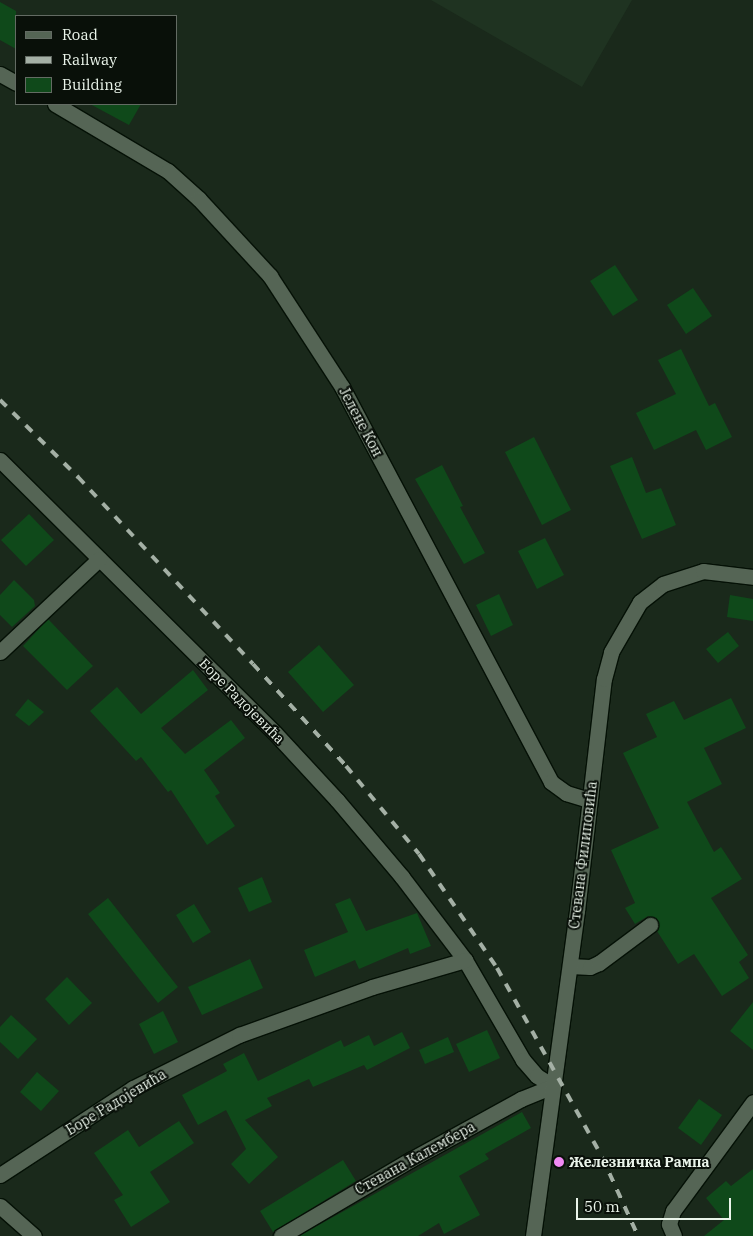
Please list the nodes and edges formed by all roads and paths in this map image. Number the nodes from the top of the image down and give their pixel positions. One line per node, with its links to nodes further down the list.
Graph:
1 (0, 74): 2 (street)
2 (15, 82)
3 (56, 105): 8 (street, Јелене Кон)
4 (0, 460): 5 (street, Боре Радојевића)
5 (99, 558): 7 (street); 10 (street, Боре Радојевића)
6 (753, 577): 8 (street, Стевана Филиповића)
7 (0, 652)
8 (589, 800): 11 (street, Стевана Филиповића)
9 (650, 925): 11 (street)
10 (465, 960): 12 (street, Боре Радојевића); 14 (street, Боре Радојевића)
11 (570, 966): 12 (street, Стевана Филиповића)
12 (553, 1086): 17 (street, Стевана Калембера); 18 (street, Стевана Филиповића)
13 (753, 1102): 19 (street)
14 (0, 1175)
15 (0, 1206): 16 (street)
16 (34, 1236)
17 (281, 1236)
18 (533, 1236)
19 (674, 1236)

